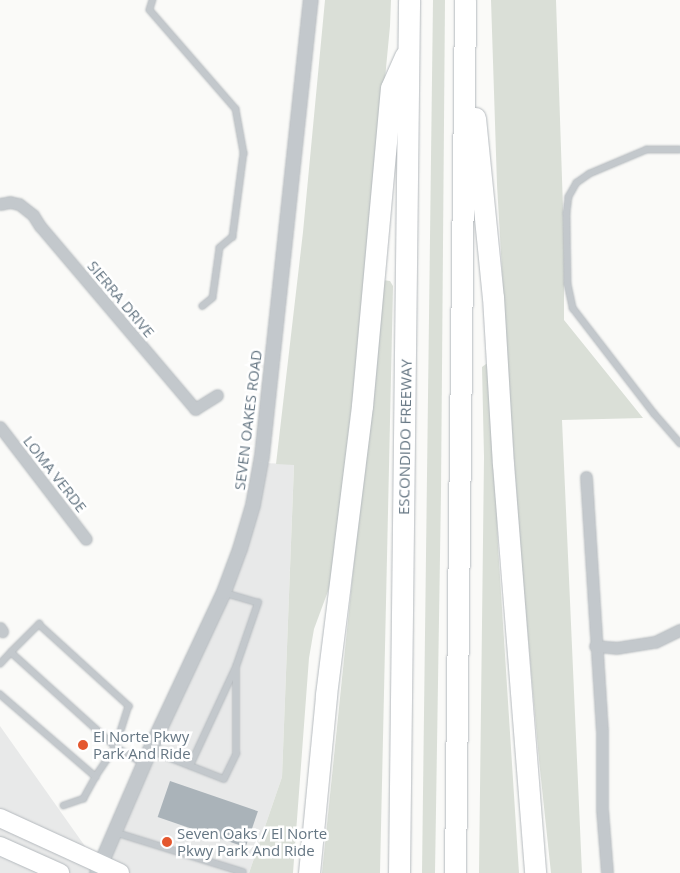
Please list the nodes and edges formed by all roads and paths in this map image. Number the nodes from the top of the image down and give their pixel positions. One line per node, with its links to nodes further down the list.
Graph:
1 (153, 0): 9 (lane)
2 (312, 0): 15 (street, SEVEN OAKES ROAD)
3 (409, 0): 6 (highway, ESCONDIDO FREEWAY)
4 (465, 0): 5 (highway)
5 (465, 25): 37 (highway); 38 (highway)
6 (409, 49): 35 (highway); 36 (highway, ESCONDIDO FREEWAY)
7 (680, 150): 12 (lane)
8 (0, 204): 10 (street, SIERRA DRIVE)
9 (203, 306)
10 (217, 395)
11 (0, 428): 14 (street, LOMA VERDE)
12 (680, 443)
13 (586, 477): 17 (street)
14 (86, 540)
15 (224, 592): 20 (lane); 23 (street, SEVEN OAKES ROAD)
16 (680, 630): 17 (street)
17 (595, 646): 39 (street)
18 (11, 652): 19 (lane); 22 (lane); 22 (lane)
19 (0, 664)
20 (236, 667): 25 (lane); 25 (lane)
21 (0, 694): 26 (lane)
22 (116, 747): 24 (lane); 26 (lane)
23 (150, 750): 24 (street, SEVEN OAKES ROAD); 25 (lane)
24 (144, 764): 29 (street, SEVEN OAKES ROAD)
25 (190, 766)
26 (96, 777): 27 (lane)
27 (64, 806)
28 (0, 818): 31 (main road)
29 (114, 832): 31 (street, SEVEN OAKES ROAD); 32 (lane)
30 (0, 846): 33 (main road)
31 (99, 869): 34 (main road)
32 (243, 872)
33 (60, 873)
34 (120, 873)
35 (309, 873)
36 (399, 873)
37 (455, 873)
38 (535, 873)
39 (606, 873)

